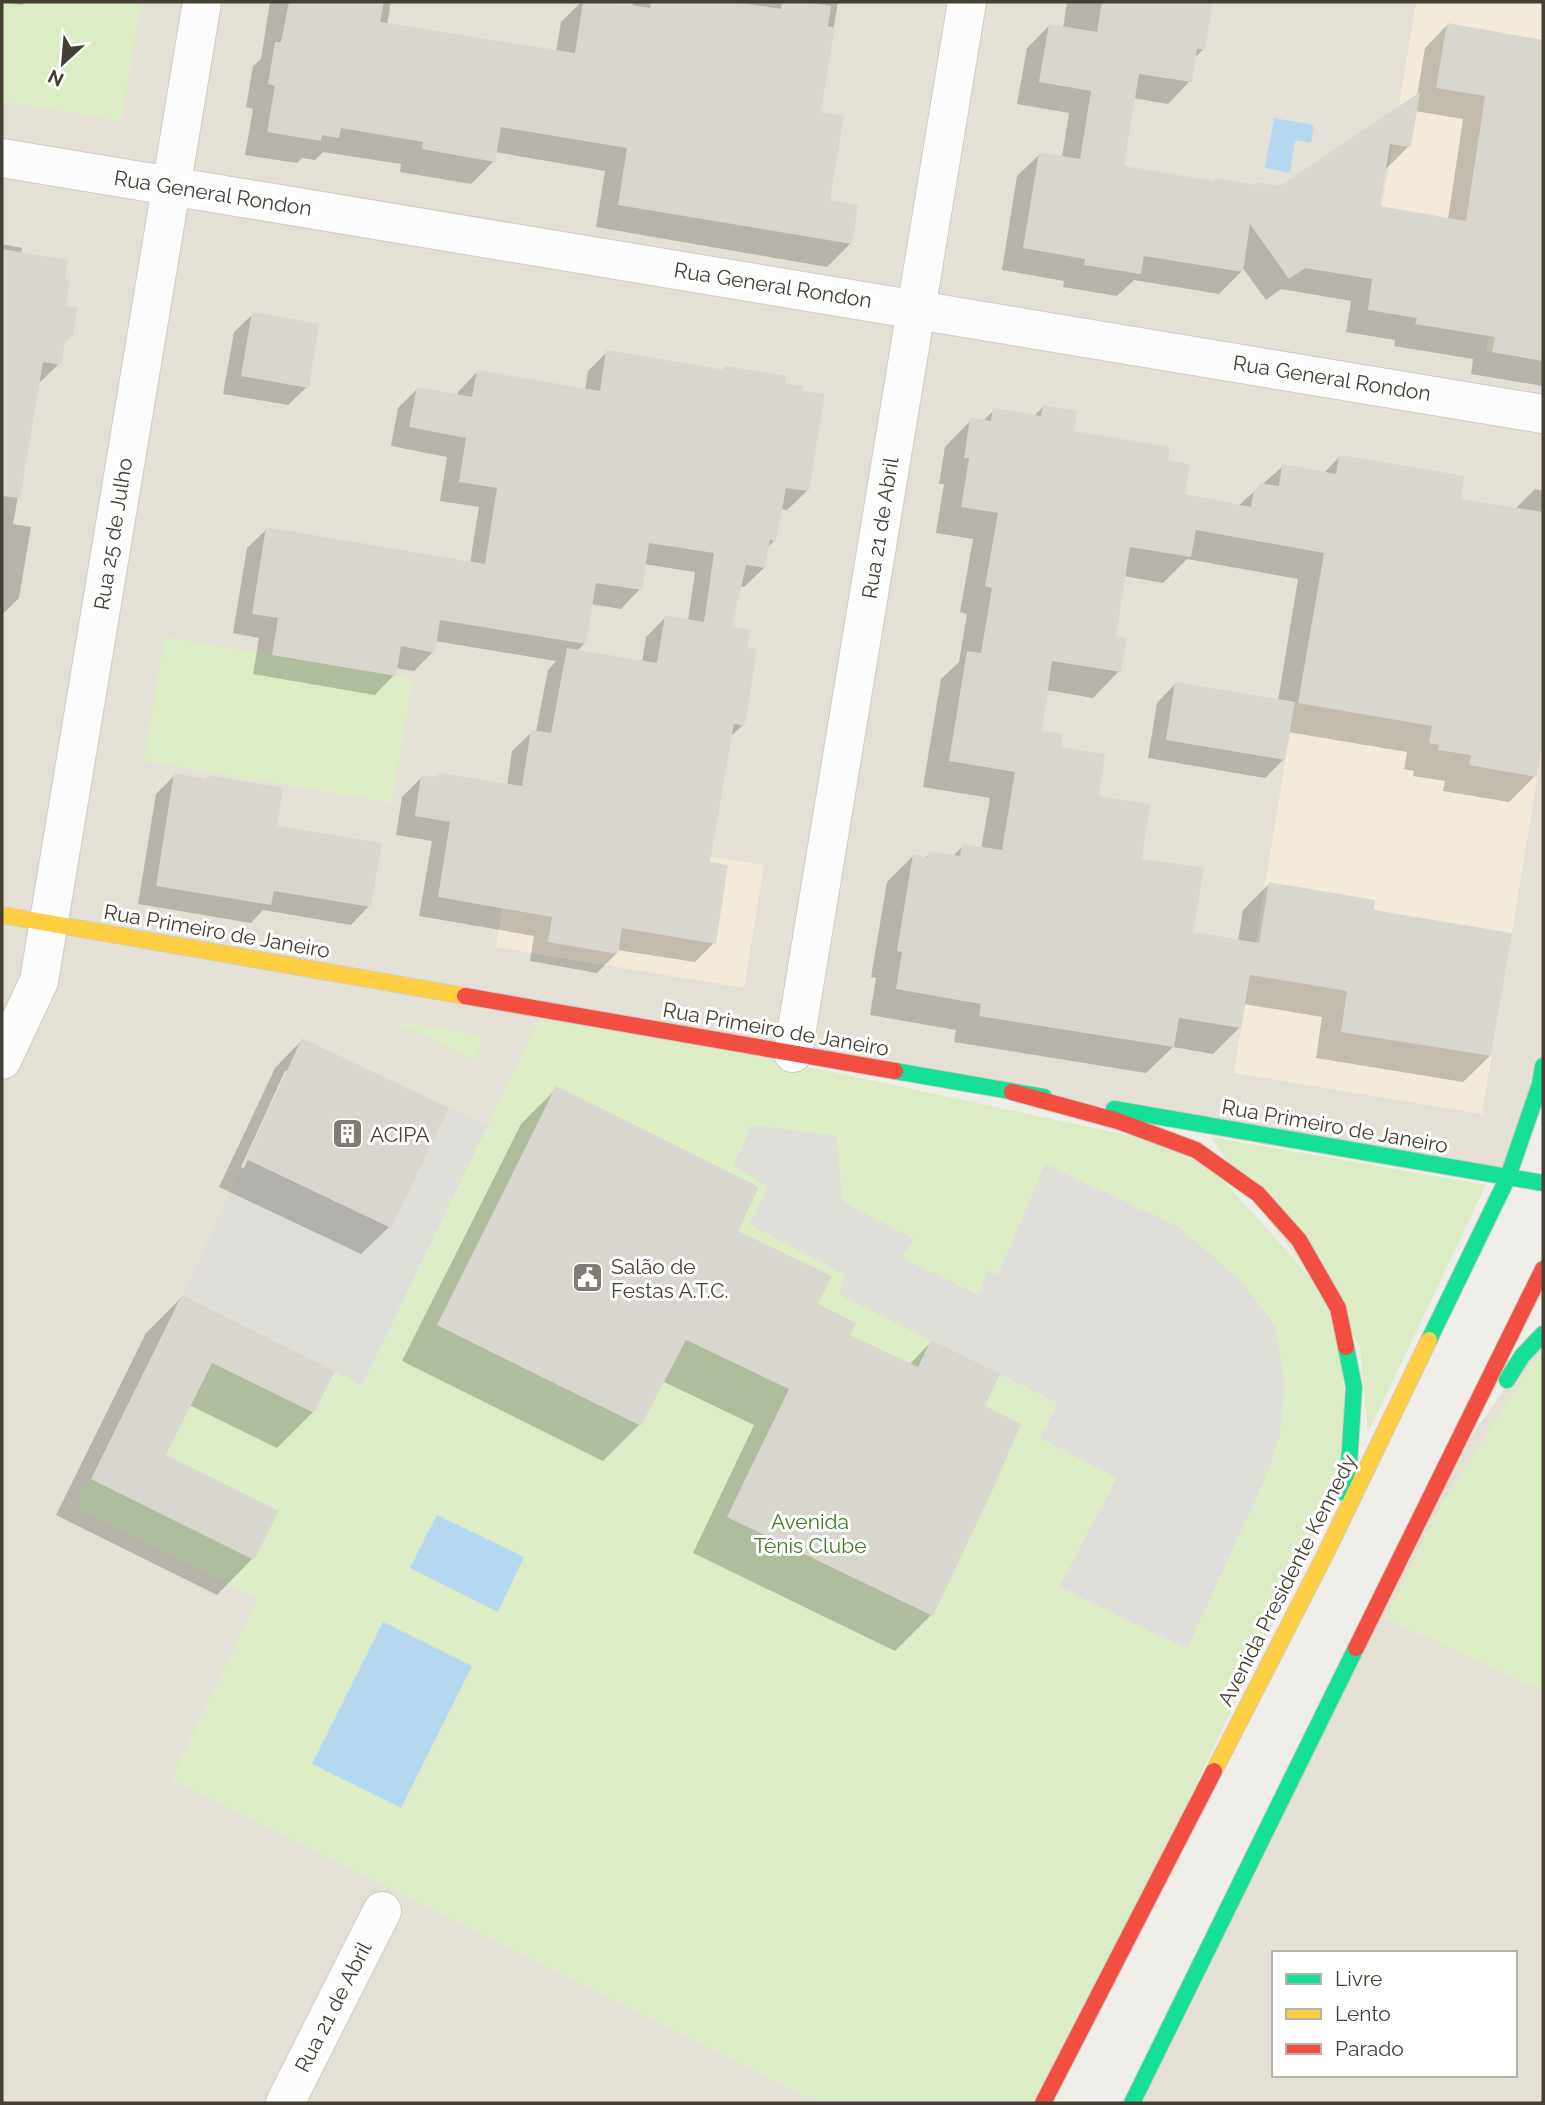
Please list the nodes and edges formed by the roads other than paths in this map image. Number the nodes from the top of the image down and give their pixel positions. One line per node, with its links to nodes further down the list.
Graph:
1 (202, 2): 4 (street, Rua 25 de Julho)
2 (967, 2): 5 (street, Rua 21 de Abril)
3 (2, 158): 4 (street, Rua General Rondon)
4 (171, 186): 5 (street, Rua General Rondon); 8 (street, Rua 25 de Julho)
5 (916, 309): 6 (street, Rua General Rondon); 9 (street, Rua 21 de Abril)
6 (1543, 414)
7 (2, 915): 8 (main road, Rua Primeiro de Janeiro)
8 (48, 923): 9 (main road, Rua Primeiro de Janeiro); 10 (street, Rua 25 de Julho)
9 (793, 1053): 12 (main road, Rua Primeiro de Janeiro)
10 (2, 1060)
11 (1543, 1066): 13 (main road, Avenida Presidente Kennedy)
12 (1012, 1092): 13 (main road, Rua Primeiro de Janeiro); 18 (main road)
13 (1508, 1177): 14 (main road, Rua Primeiro de Janeiro); 18 (main road, Avenida Presidente Kennedy)
14 (1543, 1183)
15 (1543, 1269): 17 (main road)
16 (1543, 1334): 17 (main road)
17 (1407, 1543): 22 (main road)
18 (1325, 1556): 21 (main road, Avenida Presidente Kennedy)
19 (382, 1910): 20 (street, Rua 21 de Abril)
20 (285, 2103)
21 (1043, 2103)
22 (1132, 2103)

